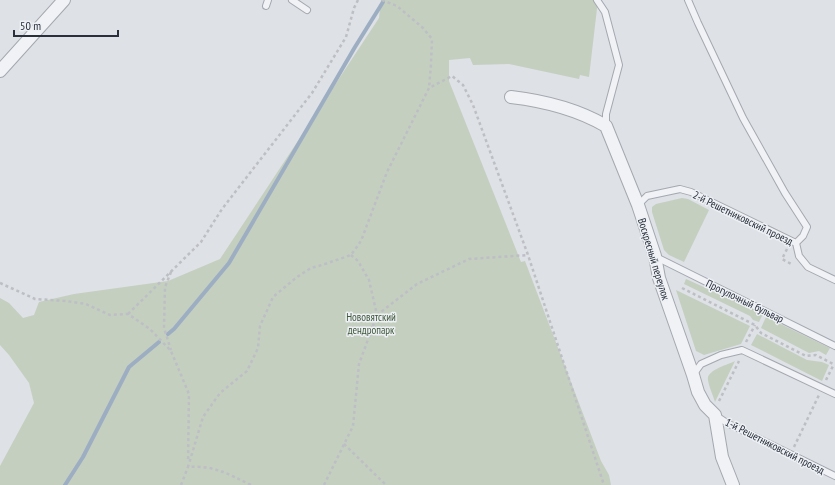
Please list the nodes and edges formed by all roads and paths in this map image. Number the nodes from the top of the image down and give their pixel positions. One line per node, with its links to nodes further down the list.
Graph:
1 (63, 0): 8 (street)
2 (292, 0): 7 (lane)
3 (358, 0): 19 (path)
4 (382, 0): 9 (path)
5 (597, 0): 11 (lane)
6 (688, 0): 13 (lane)
7 (307, 10)
8 (0, 71)
9 (429, 88): 15 (path); 16 (path)
10 (511, 97): 11 (street)
11 (606, 126): 12 (street, Воскресный переулок)
12 (638, 205): 13 (lane, 2-й Решетниковский проезд); 17 (street, Воскресный переулок)
13 (796, 243): 20 (lane, 2-й Решетниковский проезд)
14 (789, 245): 18 (path)
15 (350, 255): 24 (path); 39 (path)
16 (528, 255): 24 (path); 45 (path)
17 (655, 256): 26 (lane, Прогулочный бульвар); 31 (street, Воскресный переулок)
18 (795, 266)
19 (171, 271): 23 (path); 28 (path)
20 (835, 280)
21 (0, 283): 23 (path)
22 (682, 288): 25 (path, Прогулочный бульвар)
23 (128, 314): 28 (path)
24 (377, 315): 37 (path)
25 (755, 324): 27 (path); 30 (path, Прогулочный бульвар)
26 (835, 346)
27 (742, 350): 31 (lane); 32 (lane)
28 (172, 351): 39 (path)
29 (732, 359): 35 (path)
30 (834, 364): 32 (path)
31 (693, 374): 36 (street, Воскресный переулок)
32 (822, 388): 33 (lane)
33 (835, 394)
34 (825, 396): 38 (path)
35 (719, 403)
36 (715, 415): 38 (lane, 1-й Решетниковский проезд); 46 (street)
37 (344, 444): 43 (path); 44 (path)
38 (791, 454): 40 (lane, 1-й Решетниковский проезд)
39 (188, 467): 41 (path); 42 (path)
40 (835, 476)
41 (181, 485)
42 (251, 485)
43 (324, 485)
44 (386, 485)
45 (604, 485)
46 (733, 485)

